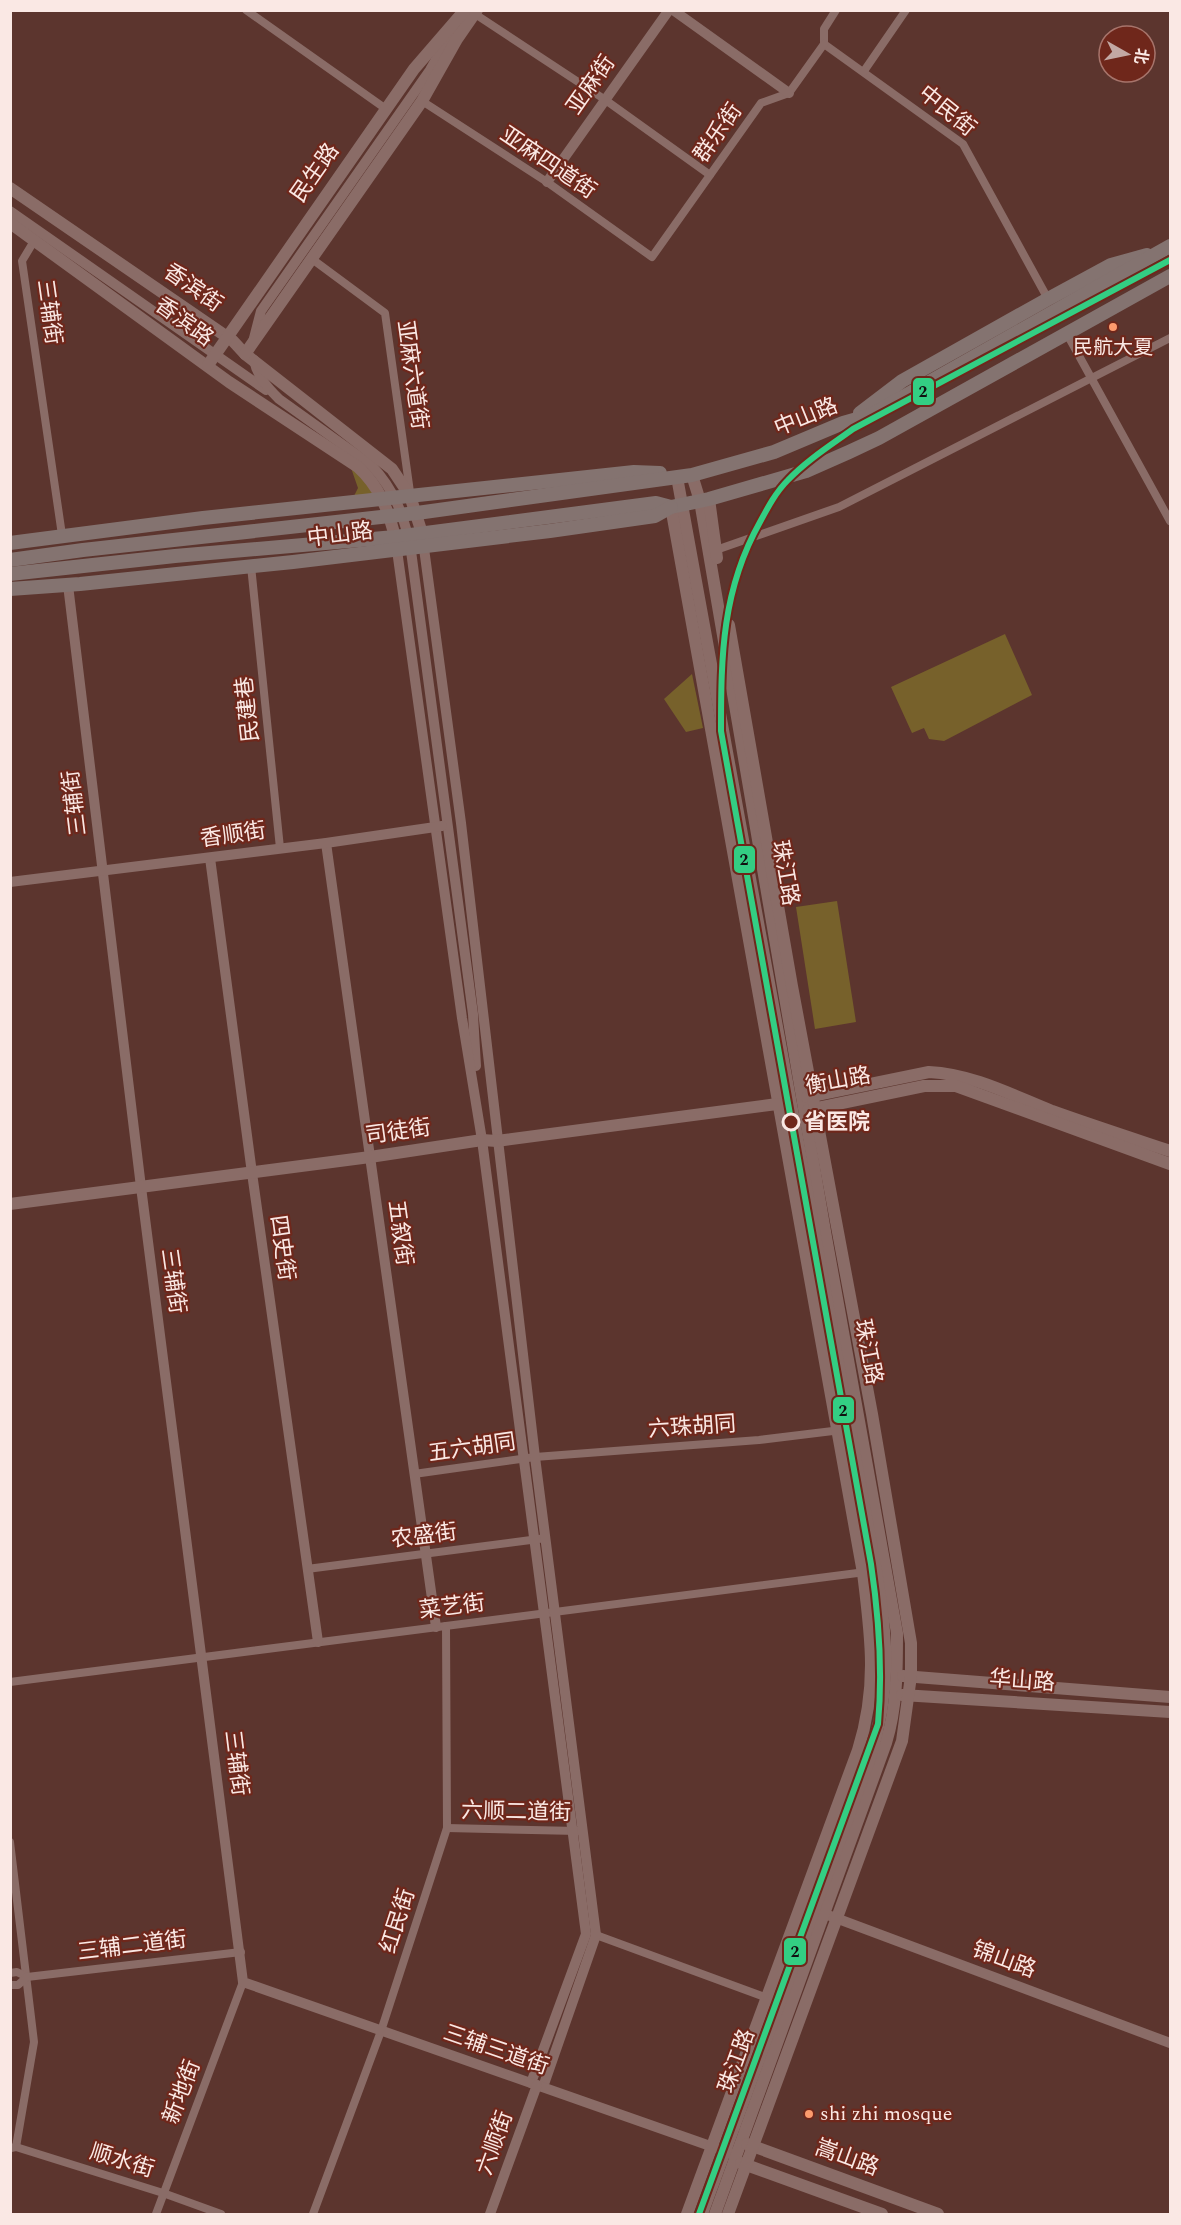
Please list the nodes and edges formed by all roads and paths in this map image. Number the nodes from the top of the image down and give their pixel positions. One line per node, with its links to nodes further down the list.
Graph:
1 (246, 10): 11 (street)
2 (671, 10): 8 (street); 9 (street, 亚麻街)
3 (836, 10): 6 (street)
4 (906, 10): 7 (street)
5 (470, 12): 9 (street); 10 (main road, 民生路); 11 (main road, 民生路); 29 (street)
6 (824, 44): 7 (street, 中民街); 8 (street)
7 (864, 71): 22 (street, 中民街)
8 (789, 93): 12 (street, 群乐街)
9 (604, 99): 12 (street); 13 (street, 亚麻街)
10 (422, 101): 13 (street, 亚麻四道街); 20 (main road, 民生路)
11 (386, 109): 24 (main road, 民生路)
12 (710, 175): 19 (street, 群乐街)
13 (547, 182): 19 (street, 亚麻四道街)
14 (10, 188): 24 (main road, 香滨街)
15 (10, 211): 29 (street)
16 (10, 223): 17 (main road, 香滨路)
17 (34, 241): 27 (main road, 香滨路); 42 (street, 三辅街)
18 (1167, 249): 22 (main road); 30 (main road, 中山路)
19 (652, 257)
20 (312, 259): 26 (main road, 民生路); 33 (street, 亚麻六道街)
21 (1170, 276): 23 (main road, 中山路)
22 (1048, 299): 30 (main road)
23 (1067, 334): 28 (street); 35 (main road, 中山路)
24 (227, 337): 26 (main road, 香滨街); 27 (main road, 民生路)
25 (1170, 338): 28 (street)
26 (244, 354): 33 (main road, 香滨街)
27 (208, 365): 34 (main road, 香滨路)
28 (1092, 379): 40 (street); 48 (street)
29 (279, 399): 68 (street)
30 (847, 422): 31 (main road, 中山路)
31 (692, 475): 32 (main road, 中山路); 35 (main road, 珠江路)
32 (677, 477): 33 (main road); 36 (main road, 珠江路); 37 (main road, 中山路)
33 (410, 496): 34 (main road); 37 (main road, 香滨街)
34 (383, 499): 38 (main road, 香滨路); 39 (main road)
35 (704, 500): 36 (main road, 中山路); 48 (main road, 珠江路); 65 (main road, 珠江路)
36 (677, 506): 44 (main road, 中山路); 66 (main road, 珠江路); 67 (main road, 珠江路)
37 (417, 513): 38 (main road, 中山路); 44 (main road, 香滨街)
38 (390, 517): 41 (main road, 中山路); 46 (main road, 香滨路)
39 (203, 518): 41 (main road); 42 (main road); 43 (main road)
40 (1170, 521)
41 (236, 532): 43 (main road, 中山路)
42 (62, 535): 45 (main road)
43 (184, 538): 47 (main road, 中山路)
44 (423, 540): 46 (main road, 中山路); 58 (street)
45 (16, 542): 47 (main road)
46 (396, 543): 49 (main road, 中山路); 51 (main road, 中山路); 59 (street)
47 (83, 550): 50 (main road, 中山路)
48 (716, 550): 65 (main road, 珠江路)
49 (175, 556): 52 (main road, 中山路); 53 (main road)
50 (15, 559)
51 (251, 566): 53 (main road, 中山路); 61 (street, 民建巷)
52 (76, 568): 54 (main road, 中山路); 56 (main road)
53 (210, 571): 55 (main road, 中山路)
54 (10, 574)
55 (68, 585): 56 (main road, 中山路); 63 (street, 三辅街)
56 (37, 586): 57 (main road, 中山路)
57 (10, 589)
58 (461, 823): 59 (street, 香顺街); 70 (street)
59 (436, 827): 60 (street, 香顺街); 68 (street)
60 (326, 843): 61 (street, 香顺街); 72 (street, 五叙街)
61 (280, 848): 62 (street, 香顺街)
62 (210, 858): 63 (street, 香顺街); 74 (street, 四史街)
63 (103, 871): 64 (street, 香顺街); 75 (street, 三辅街)
64 (10, 882)
65 (809, 1103): 67 (main road, 衡山路); 71 (main road, 衡山路); 73 (main road, 衡山路); 86 (main road, 珠江路)
66 (777, 1104): 67 (main road, 司徒街); 70 (main road, 司徒街); 78 (main road, 珠江路)
67 (790, 1106): 77 (main road, 珠江路)
68 (479, 1123): 69 (street)
69 (482, 1140): 70 (main road, 司徒街); 72 (main road, 司徒街); 80 (street)
70 (497, 1141): 79 (street)
71 (1170, 1151)
72 (370, 1157): 74 (main road, 司徒街); 81 (street, 五叙街)
73 (1170, 1164)
74 (252, 1173): 75 (main road, 司徒街); 85 (street, 四史街)
75 (141, 1187): 76 (main road, 司徒街); 91 (street, 三辅街)
76 (10, 1204)
77 (851, 1429): 78 (street, 六珠胡同); 86 (main road, 珠江路)
78 (837, 1431): 79 (street, 六珠胡同); 86 (main road, 珠江路)
79 (535, 1457): 80 (street, 五六胡同); 82 (street)
80 (523, 1459): 81 (street, 五六胡同); 83 (street)
81 (414, 1474): 84 (street, 五叙街)
82 (546, 1538): 83 (street, 农盛街); 87 (street)
83 (534, 1540): 84 (street, 农盛街); 88 (street)
84 (425, 1554): 85 (street, 农盛街); 89 (street, 五叙街)
85 (307, 1569): 90 (street, 四史街)
86 (881, 1570): 87 (street, 菜艺街); 92 (main road, 珠江路); 93 (main road, 珠江路); 94 (main road, 珠江路)
87 (555, 1612): 88 (street, 菜艺街); 102 (street)
88 (544, 1614): 89 (street, 菜艺街); 101 (street)
89 (441, 1627): 90 (street, 菜艺街); 100 (street, 红民街)
90 (318, 1642): 91 (street, 菜艺街)
91 (202, 1657): 95 (street, 菜艺街); 107 (street, 三辅街)
92 (872, 1674): 93 (main road, 华山路); 96 (main road, 珠江路)
93 (892, 1675): 94 (main road, 华山路); 97 (main road, 珠江路)
94 (911, 1676): 97 (main road, 珠江路); 98 (main road, 华山路)
95 (10, 1682)
96 (871, 1694): 97 (main road, 华山路); 112 (main road, 珠江路)
97 (897, 1694): 99 (main road, 华山路); 104 (main road, 珠江路); 105 (main road, 珠江路); 113 (main road, 珠江路)
98 (1170, 1697)
99 (1170, 1712)
100 (447, 1828): 101 (street, 六顺二道街); 114 (street, 红民街)
101 (572, 1831): 102 (street, 六顺二道街); 116 (street)
102 (584, 1831): 106 (street)
103 (10, 1842): 109 (street)
104 (825, 1914): 105 (street, 锦山路); 117 (main road, 珠江路)
105 (837, 1918): 115 (street, 锦山路); 118 (main road, 珠江路)
106 (596, 1935): 112 (street); 116 (street)
107 (240, 1952): 109 (street, 三辅二道街); 110 (street, 三辅街)
108 (10, 1973): 109 (street, 三辅二道街)
109 (27, 1977): 111 (street, 三辅二道街); 119 (street)
110 (243, 1982): 114 (street, 三辅三道街); 123 (street, 新地街)
111 (10, 1985)
112 (767, 1998): 113 (street); 120 (main road, 珠江路)
113 (781, 2003): 121 (main road, 珠江路)
114 (381, 2031): 116 (street, 三辅三道街); 126 (street, 红民街)
115 (1170, 2043)
116 (537, 2085): 120 (street, 三辅三道街); 127 (street, 六顺街)
117 (741, 2142): 118 (main road, 嵩山路); 121 (main road, 珠江路)
118 (753, 2146): 122 (main road, 珠江路); 133 (main road, 嵩山路)
119 (13, 2148): 123 (street, 顺水街)
120 (712, 2148): 121 (street, 三辅三道街); 128 (main road, 珠江路)
121 (732, 2156): 122 (main road, 嵩山路); 129 (main road, 珠江路); 130 (main road, 珠江路)
122 (747, 2165): 131 (main road, 珠江路); 132 (main road, 嵩山路)
123 (163, 2193): 124 (street, 新地街); 125 (street, 顺水街)
124 (156, 2214)
125 (221, 2214)
126 (313, 2214)
127 (490, 2214)
128 (687, 2214)
129 (702, 2214)
130 (715, 2214)
131 (728, 2214)
132 (882, 2214)
133 (938, 2214)

